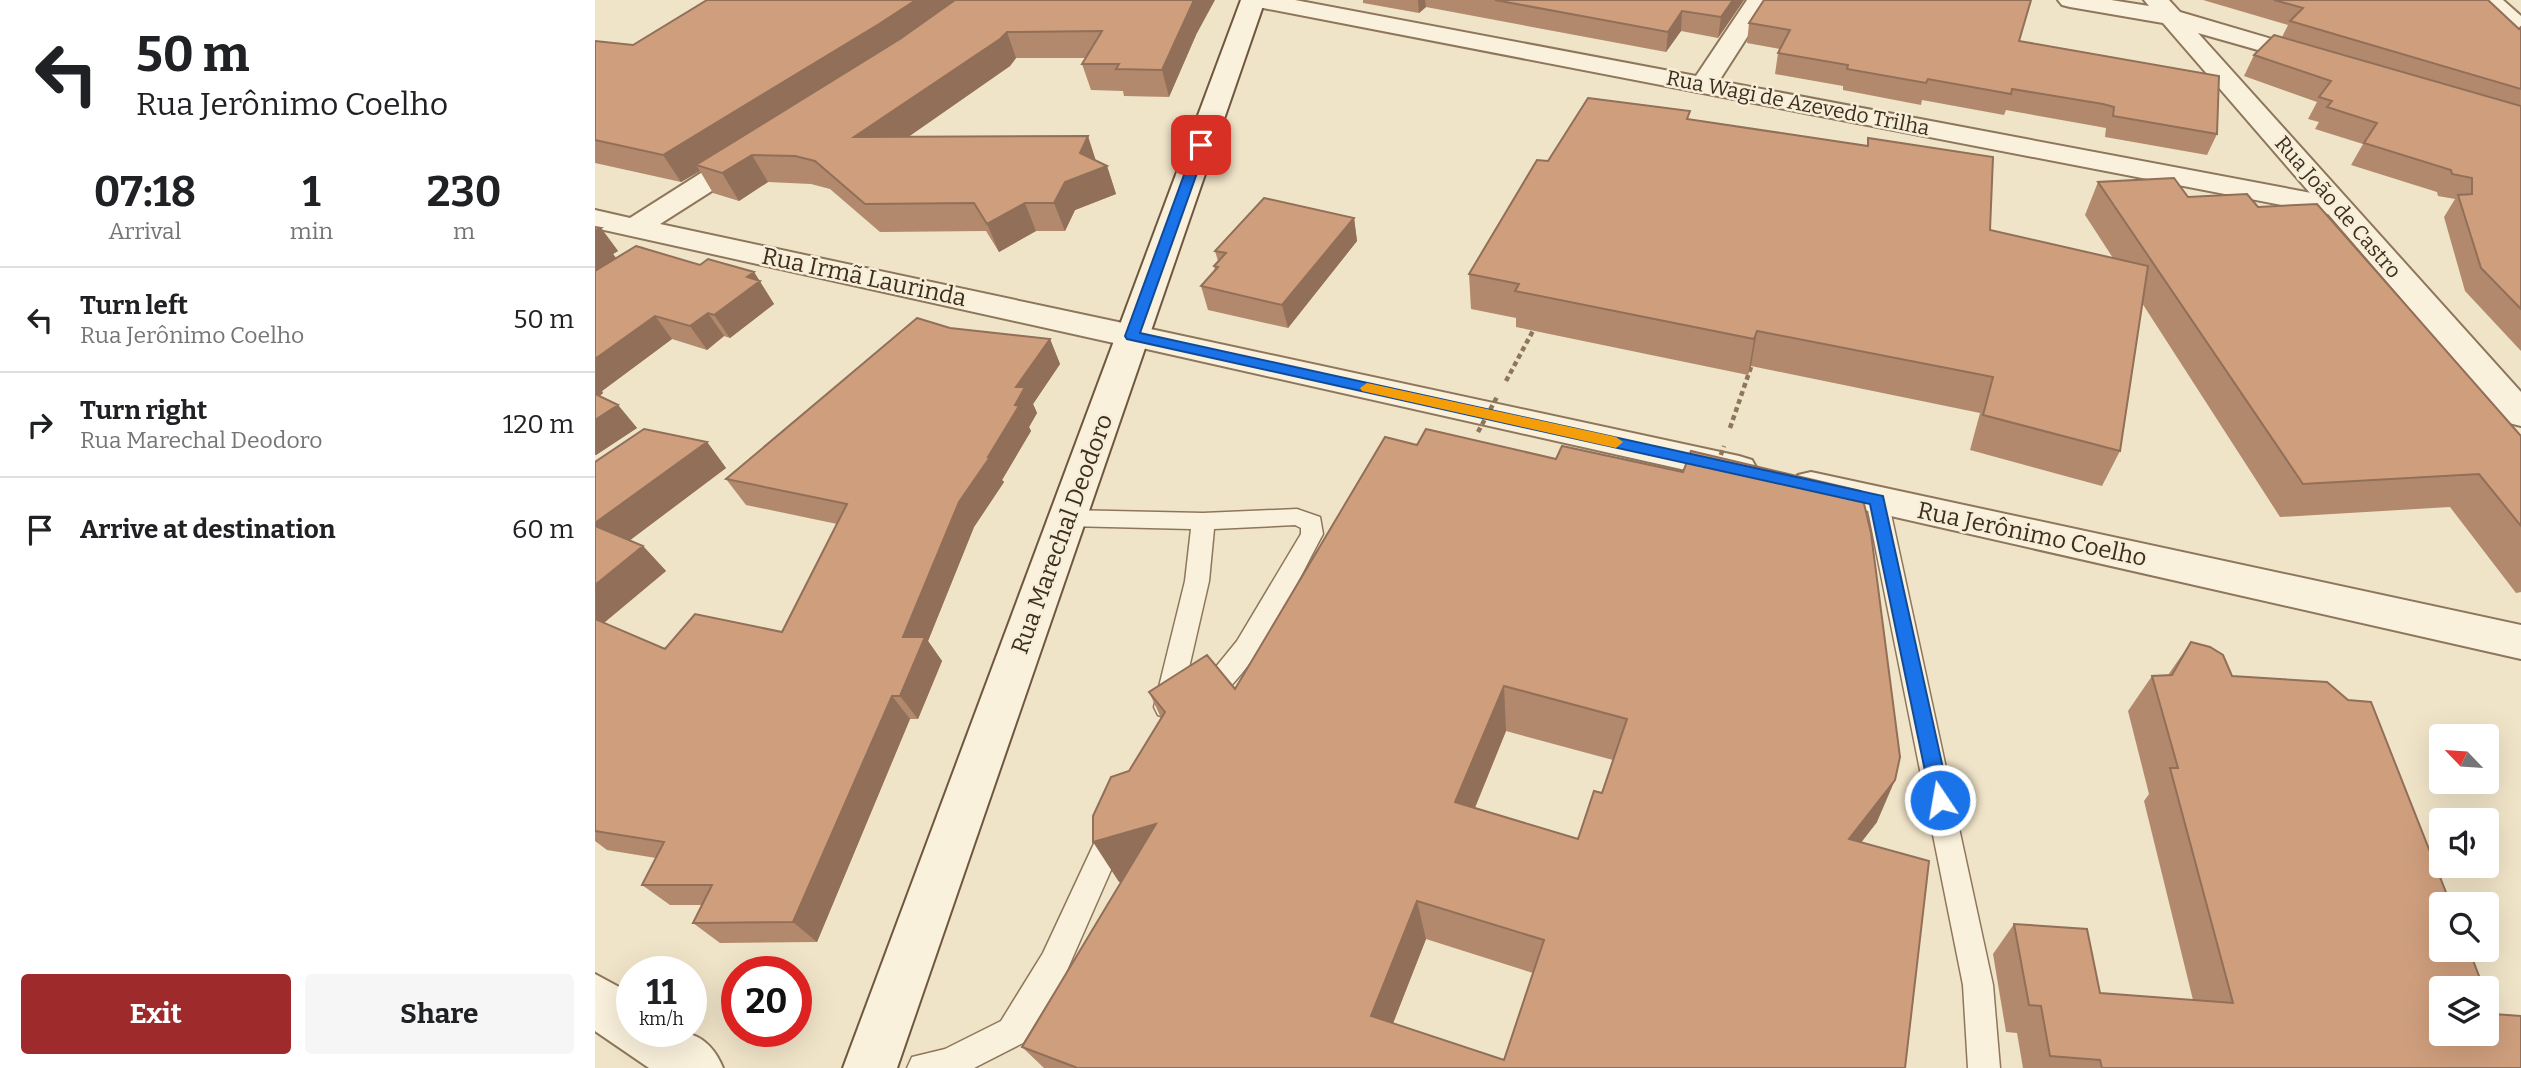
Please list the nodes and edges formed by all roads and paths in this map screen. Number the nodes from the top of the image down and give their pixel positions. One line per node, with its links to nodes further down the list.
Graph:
1 (1253, 0): 17 (street, Rua Marechal Deodoro)
2 (1258, 0): 9 (street, Rua Wagi de Azevedo Trilha)
3 (1759, 0): 9 (street)
4 (2070, 0): 6 (street)
5 (2490, 0): 7 (street)
6 (2163, 8): 8 (street); 11 (street, Rua João de Castro)
7 (2521, 29)
8 (2339, 67)
9 (1703, 85): 11 (street, Rua Wagi de Azevedo Trilha)
10 (773, 139): 13 (street)
11 (2338, 207): 21 (street, Rua João de Castro)
12 (595, 219): 13 (street, Rua Irmã Laurinda)
13 (635, 227): 14 (street, Rua Irmã Laurinda)
14 (679, 237): 15 (street); 17 (street, Rua Irmã Laurinda)
15 (647, 256)
16 (1537, 323): 19 (path)
17 (1132, 336): 26 (street, Rua Jerônimo Coelho); 27 (street, Rua Marechal Deodoro)
18 (1751, 366): 22 (path)
19 (1504, 384)
20 (1497, 397): 23 (path, bridge)
21 (2521, 414)
22 (1729, 433)
23 (1472, 443)
24 (1724, 446): 25 (path, bridge)
25 (1715, 471)
26 (1877, 500): 29 (street, Rua Jerônimo Coelho); 37 (lane)
27 (1067, 518): 28 (lane); 35 (street, Rua Marechal Deodoro)
28 (1203, 521): 28 (lane)
29 (2521, 642)
30 (1124, 808): 36 (lane)
31 (595, 1000): 32 (street)
32 (616, 1014)
33 (665, 1047): 34 (street)
34 (696, 1068)
35 (870, 1068)
36 (923, 1068)
37 (1984, 1068)

